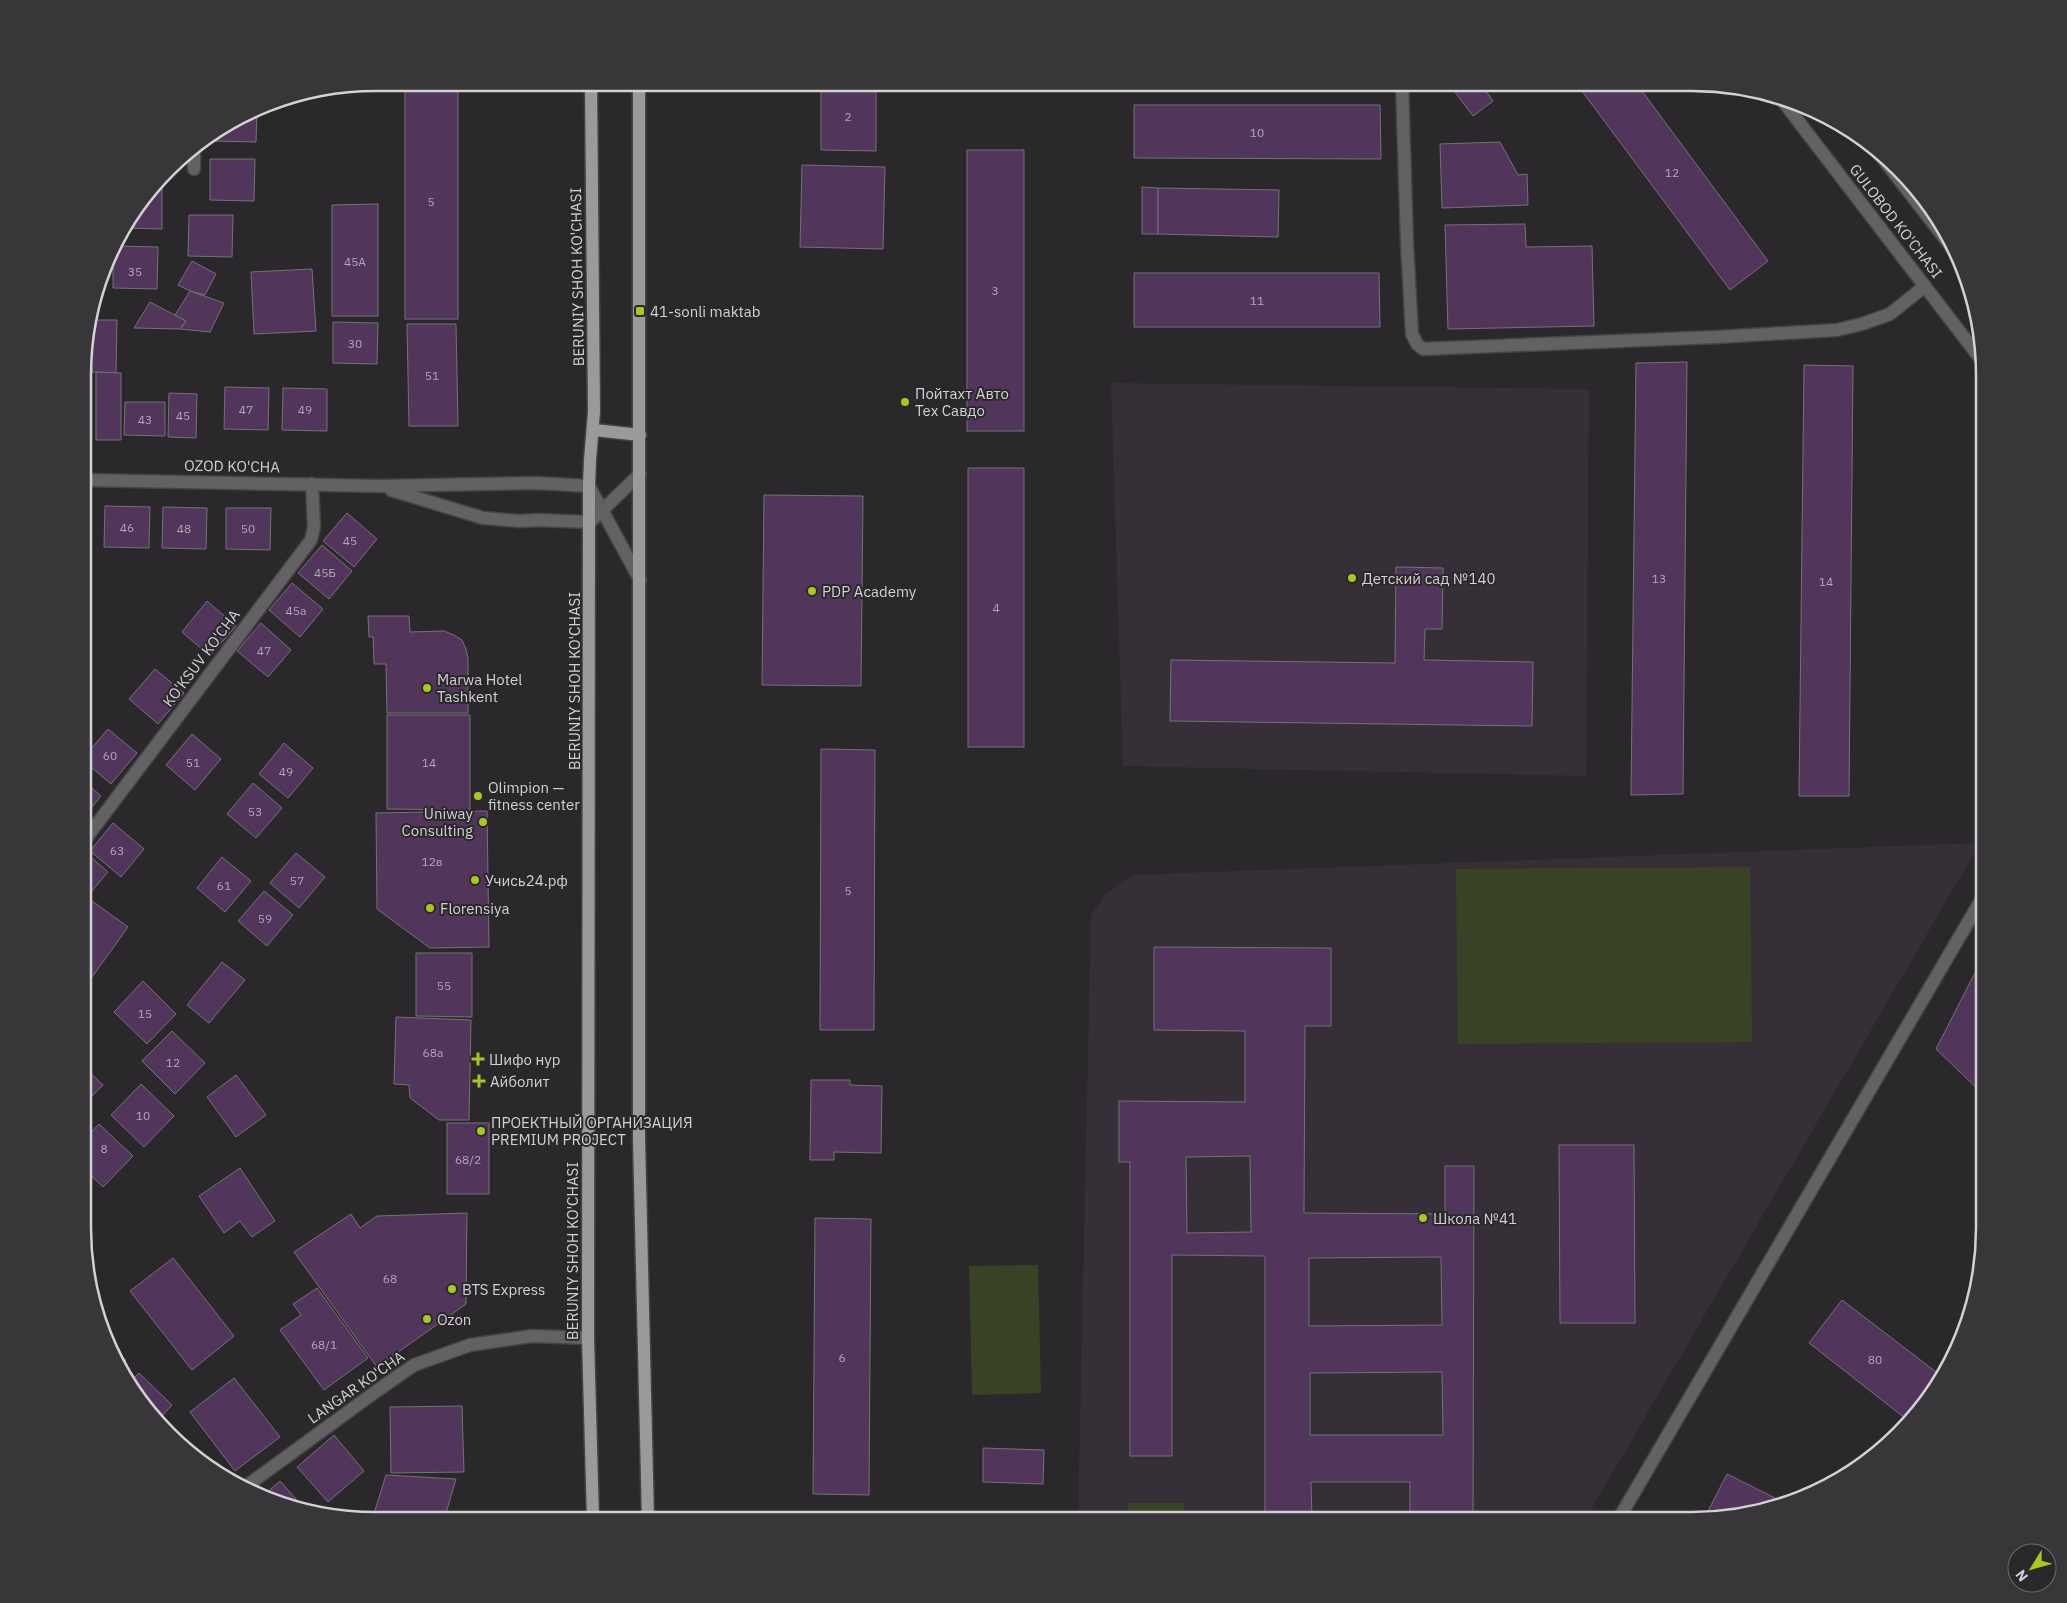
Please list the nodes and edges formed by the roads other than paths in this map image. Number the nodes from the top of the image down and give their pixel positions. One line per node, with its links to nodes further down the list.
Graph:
1 (591, 91): 9 (main road, BERUNIY SHOH KO'CHASI)
2 (639, 91): 10 (main road)
3 (1402, 91): 7 (street)
4 (1788, 108): 7 (street, GULOBOD KO'CHASI)
5 (194, 157): 6 (street)
6 (194, 169)
7 (1925, 286): 8 (street, GULOBOD KO'CHASI)
8 (1974, 351)
9 (594, 430): 10 (main road); 15 (main road, BERUNIY SHOH KO'CHASI)
10 (640, 435): 11 (main road)
11 (640, 474): 16 (street); 18 (main road)
12 (91, 480): 13 (street, OZOD KO'CHA)
13 (312, 484): 14 (street, OZOD KO'CHA); 19 (street, KO'KSUV KO'CHA)
14 (379, 486): 15 (street, OZOD KO'CHA); 17 (street, OZOD KO'CHA)
15 (589, 486): 16 (street); 17 (main road, BERUNIY SHOH KO'CHASI)
16 (601, 510): 17 (street); 18 (street)
17 (590, 522): 21 (main road, BERUNIY SHOH KO'CHASI)
18 (640, 580): 24 (main road)
19 (91, 832)
20 (1976, 909): 25 (street)
21 (588, 1338): 22 (street, LANGAR KO'CHA); 23 (main road, BERUNIY SHOH KO'CHASI)
22 (251, 1483)
23 (592, 1512)
24 (648, 1512)
25 (1623, 1512)

